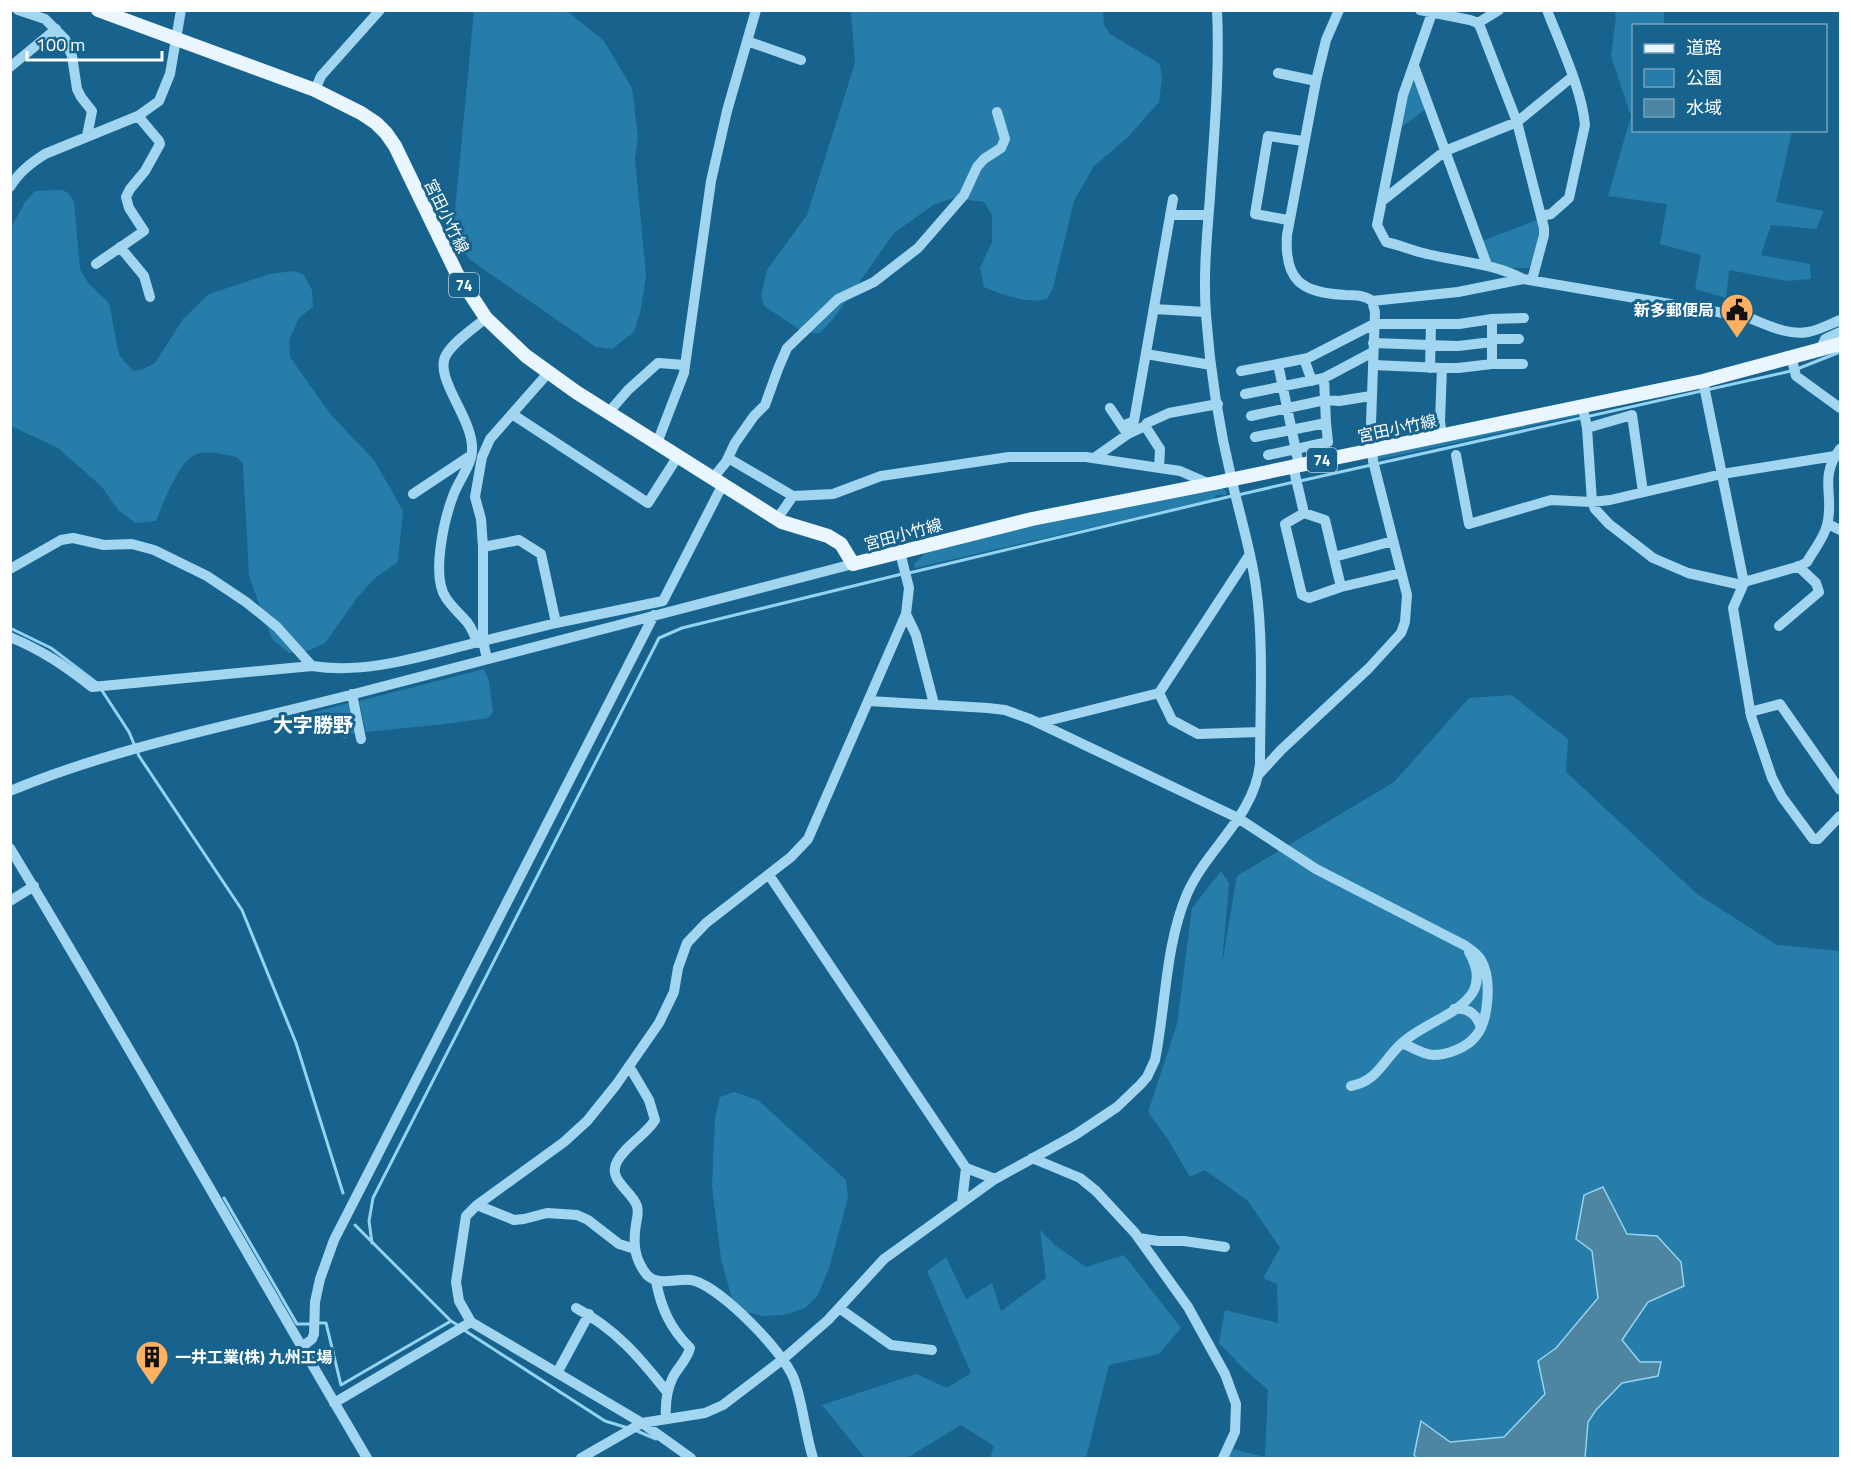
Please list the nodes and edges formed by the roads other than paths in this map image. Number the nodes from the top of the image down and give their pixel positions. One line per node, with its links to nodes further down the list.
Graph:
1 (18, 10): 14 (street)
2 (98, 10): 15 (main road, 宮田小竹線 / 74)
3 (181, 10): 15 (street)
4 (380, 10): 23 (street)
5 (756, 10): 16 (street)
6 (1217, 10): 34 (street)
7 (1339, 10): 22 (street)
8 (1420, 10): 12 (street)
9 (1480, 10): 13 (street)
10 (1499, 10): 13 (street)
11 (1547, 10): 21 (street)
12 (1432, 13): 13 (street); 18 (street)
13 (1478, 24): 26 (street)
14 (56, 29): 19 (street); 27 (street)
15 (176, 38): 23 (main road, 宮田小竹線 / 74); 25 (street)
16 (747, 41): 17 (street); 64 (street)
17 (801, 60)
18 (1414, 66): 29 (street); 32 (street)
19 (10, 68)
20 (1278, 73): 22 (street)
21 (1572, 77): 26 (street); 35 (street)
22 (1316, 81): 28 (street)
23 (315, 90): 45 (main road, 宮田小竹線 / 74)
24 (997, 112): 101 (street)
25 (138, 116): 27 (street); 37 (street)
26 (1517, 122): 29 (street); 35 (street)
27 (87, 136): 30 (street)
28 (1303, 141): 36 (street); 36 (street)
29 (1445, 151): 32 (street); 39 (street)
30 (10, 187)
31 (1173, 199): 33 (street)
32 (1382, 201): 39 (street)
33 (1170, 215): 34 (street); 43 (street)
34 (1208, 215): 44 (street)
35 (1541, 216): 40 (street)
36 (1288, 220): 42 (street)
37 (120, 247): 38 (street); 41 (street)
38 (96, 264)
39 (1487, 265): 40 (street)
40 (1528, 280): 42 (street); 48 (street)
41 (150, 297)
42 (1372, 301): 49 (street)
43 (1154, 309): 44 (street); 58 (street)
44 (1206, 312): 65 (street)
45 (486, 318): 70 (main road, 宮田小竹線 / 74); 99 (street)
46 (1524, 318): 47 (street)
47 (1492, 319): 50 (street); 53 (street)
48 (1840, 320)
49 (1374, 324): 50 (street); 56 (street); 60 (street)
50 (1431, 324): 55 (street)
51 (1840, 332): 57 (street)
52 (1519, 339): 53 (street)
53 (1492, 341): 55 (street); 62 (street)
54 (1840, 344): 57 (main road, 宮田小竹線 / 74)
55 (1431, 345): 56 (street); 67 (street)
56 (1373, 348): 66 (street); 71 (street)
57 (1821, 348): 59 (main road, 宮田小竹線 / 74)
58 (1146, 354): 65 (street); 89 (street)
59 (1791, 356): 74 (main road, 宮田小竹線 / 74); 77 (street)
60 (1305, 358): 61 (street); 72 (street)
61 (1278, 364): 69 (street); 73 (street)
62 (1492, 364): 63 (street); 68 (street)
63 (1523, 364)
64 (685, 365): 83 (street); 93 (street)
65 (1211, 365): 79 (street)
66 (1373, 365): 67 (street); 76 (street)
67 (1430, 368): 68 (street)
68 (1442, 368): 91 (street)
69 (1241, 371)
70 (549, 372): 83 (main road, 宮田小竹線 / 74); 84 (street)
71 (1324, 378): 72 (street); 78 (street)
72 (1312, 381): 73 (street)
73 (1283, 387): 75 (street); 81 (street)
74 (1704, 389): 86 (main road, 宮田小竹線 / 74); 106 (street)
75 (1245, 394)
76 (1371, 396): 78 (street); 103 (street)
77 (1836, 398): 82 (street)
78 (1325, 400): 81 (street); 87 (street)
79 (1218, 404): 88 (street); 107 (street)
80 (1110, 408): 89 (street)
81 (1287, 408): 85 (street); 90 (street)
82 (1840, 408)
83 (609, 412): 93 (main road, 宮田小竹線 / 74)
84 (512, 414): 95 (street); 100 (street)
85 (1251, 416)
86 (1585, 419): 91 (main road, 宮田小竹線 / 74); 110 (street); 113 (street)
87 (1326, 423): 90 (street); 94 (street)
88 (1146, 426): 89 (street); 104 (street)
89 (1125, 430): 102 (street)
90 (1292, 430): 92 (street); 94 (street)
91 (1442, 435): 103 (main road, 宮田小竹線 / 74)
92 (1255, 437)
93 (657, 443): 100 (main road, 宮田小竹線 / 74)
94 (1296, 449): 97 (street); 105 (street)
95 (484, 450): 99 (street); 119 (street)
96 (1838, 453): 106 (street); 116 (street)
97 (1268, 455)
98 (1456, 455): 113 (street)
99 (471, 456): 111 (street); 134 (street)
100 (678, 456): 108 (main road, 宮田小竹線 / 74)
101 (728, 458): 108 (street); 112 (street)
102 (1094, 458): 104 (street); 112 (street)
103 (1374, 460): 105 (main road, 宮田小竹線 / 74); 118 (street)
104 (1159, 468): 109 (street)
105 (1296, 474): 107 (main road, 宮田小竹線 / 74); 114 (street)
106 (1722, 474): 110 (street); 127 (street)
107 (1232, 479): 109 (main road, 宮田小竹線 / 74); 121 (street)
108 (718, 481): 115 (main road, 宮田小竹線 / 74); 131 (street)
109 (1209, 484): 120 (main road, 宮田小竹線 / 74)
110 (1643, 492): 113 (street)
111 (413, 494)
112 (794, 496): 115 (street)
113 (1592, 502): 127 (street)
114 (1304, 513): 122 (street); 128 (street)
115 (777, 519): 123 (main road, 宮田小竹線 / 74)
116 (1828, 524): 117 (street); 124 (street)
117 (1840, 530)
118 (1394, 541): 122 (street); 126 (street)
119 (483, 547): 131 (street); 134 (street)
120 (900, 552): 123 (main road, 宮田小竹線 / 74); 129 (street)
121 (1250, 554): 137 (street); 143 (street)
122 (1334, 557): 128 (street)
123 (853, 564): 130 (street)
124 (1798, 566): 127 (street); 132 (street)
125 (10, 569): 136 (street)
126 (1401, 573): 128 (street); 145 (street)
127 (1744, 583): 141 (street)
128 (1341, 587)
129 (906, 614): 139 (street); 140 (street)
130 (654, 615): 135 (street); 173 (street)
131 (556, 623): 134 (street)
132 (1779, 626)
133 (10, 637): 136 (street)
134 (481, 642): 135 (street); 136 (street)
135 (487, 658): 138 (street)
136 (312, 666)
137 (1159, 693): 142 (street); 143 (street)
138 (352, 694): 144 (street); 147 (street)
139 (869, 701): 140 (street); 151 (street)
140 (934, 704): 142 (street)
141 (1750, 712): 146 (street); 148 (street)
142 (1039, 723): 149 (street)
143 (1260, 732): 145 (street)
144 (361, 735)
145 (1259, 774): 149 (street)
146 (1840, 790)
147 (10, 791)
148 (1840, 816)
149 (1238, 819): 154 (street); 160 (street)
150 (10, 848): 152 (street)
151 (769, 875): 158 (street); 161 (street)
152 (34, 886): 153 (street); 173 (street)
153 (10, 901)
154 (1464, 945): 155 (street); 156 (street)
155 (1454, 1009): 156 (street); 157 (street)
156 (1481, 1028): 157 (street)
157 (1402, 1042): 159 (street)
158 (629, 1066): 164 (street); 167 (street)
159 (1351, 1086)
160 (1032, 1158): 162 (street); 165 (street)
161 (966, 1168): 162 (street); 163 (street)
162 (995, 1179): 163 (street)
163 (962, 1202): 170 (street)
164 (477, 1205): 167 (street); 172 (street)
165 (1139, 1238): 166 (street); 185 (street)
166 (1225, 1247)
167 (634, 1249): 168 (street)
168 (656, 1281): 175 (street); 177 (street)
169 (576, 1308): 171 (street)
170 (839, 1308): 174 (street); 175 (street)
171 (589, 1314): 176 (street); 177 (street)
172 (468, 1324): 176 (street); 178 (street)
173 (301, 1348): 178 (street)
174 (932, 1350)
175 (782, 1360): 179 (street); 184 (street)
176 (557, 1373): 180 (street)
177 (667, 1392): 179 (street)
178 (334, 1403): 181 (street)
179 (666, 1419): 180 (street)
180 (640, 1424): 182 (street); 183 (street)
181 (367, 1458)
182 (581, 1458)
183 (691, 1458)
184 (813, 1458)
185 (1223, 1458)

